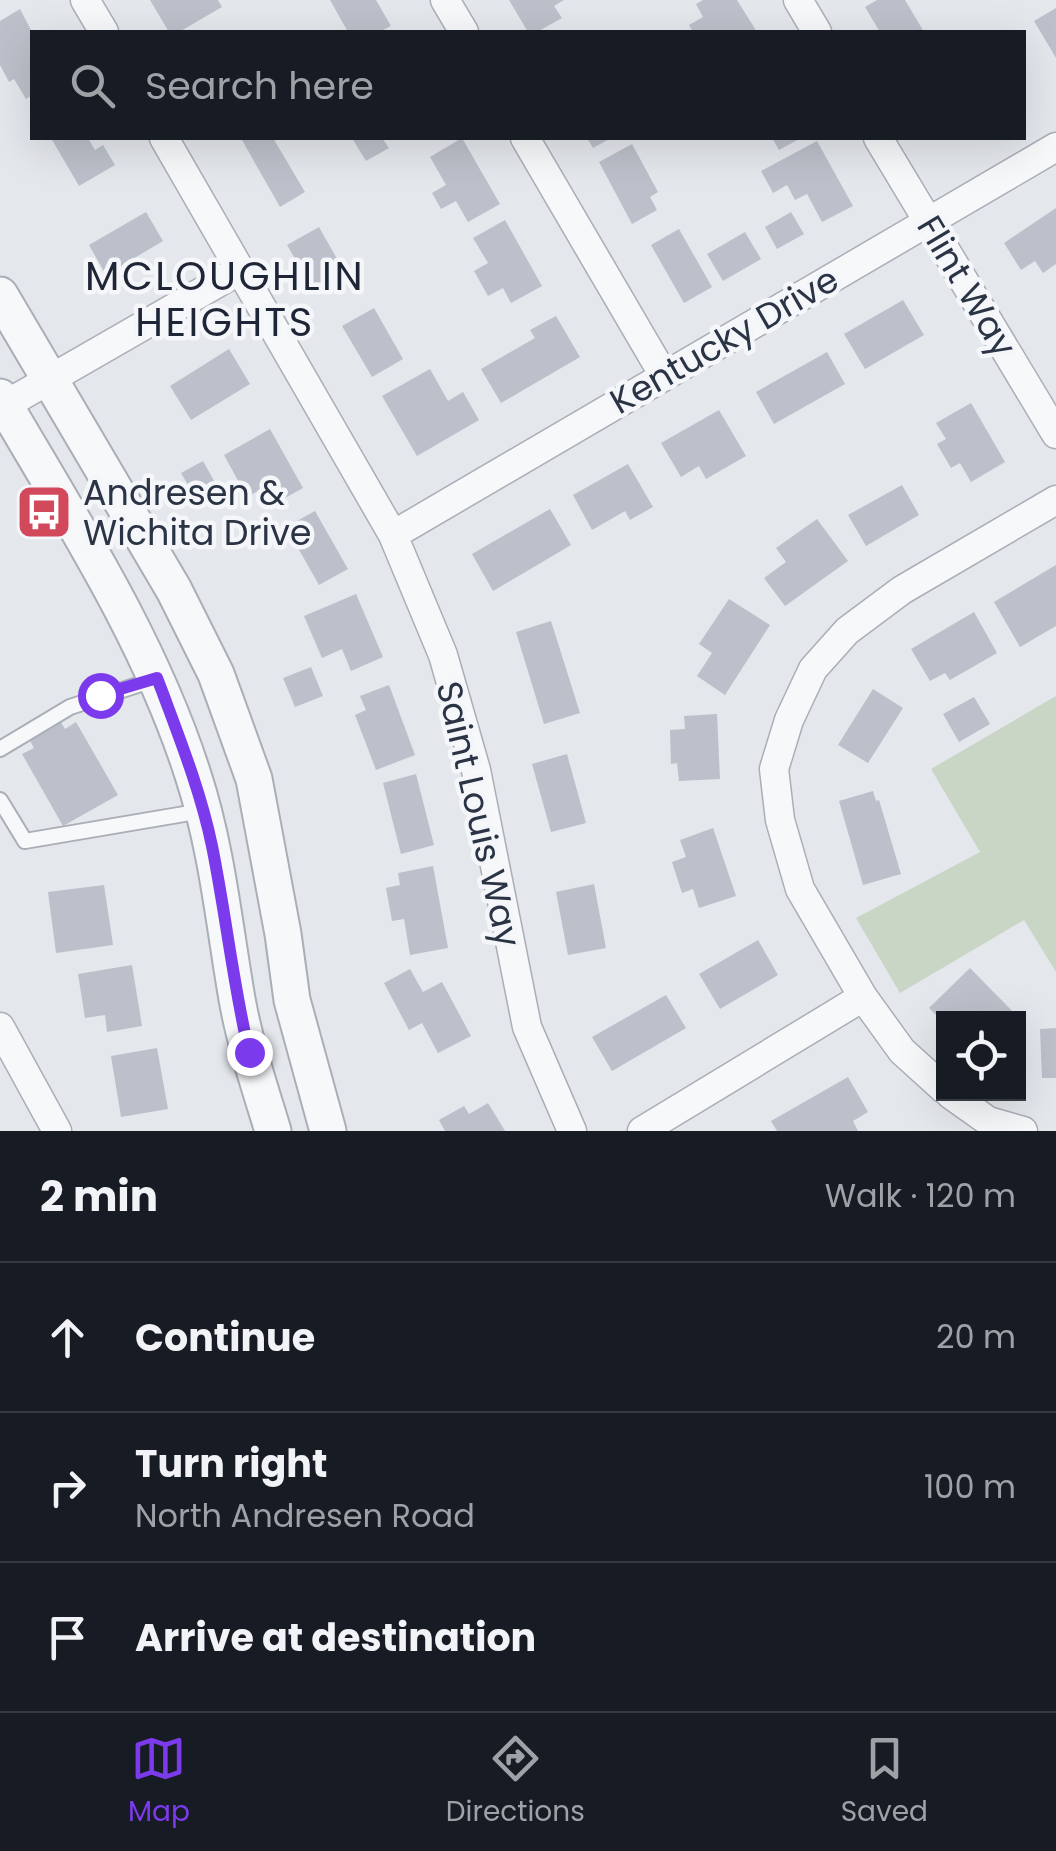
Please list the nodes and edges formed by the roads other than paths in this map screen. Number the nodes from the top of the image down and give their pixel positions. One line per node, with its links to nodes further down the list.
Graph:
1 (85, 0): 4 (street)
2 (445, 0): 5 (street)
3 (798, 0): 6 (street)
4 (103, 30)
5 (463, 30)
6 (816, 30)
7 (165, 140): 12 (street, Saint Louis Way)
8 (526, 140): 14 (street)
9 (879, 140): 11 (street, Flint Way)
10 (1056, 147): 11 (street, Kentucky Drive)
11 (927, 222): 14 (street, Kentucky Drive); 17 (street, Flint Way)
12 (240, 270): 15 (street); 19 (street, Saint Louis Way)
13 (0, 296): 15 (street)
14 (663, 374): 19 (street, Kentucky Drive)
15 (49, 380): 16 (street); 30 (street)
16 (2, 404): 20 (street)
17 (1056, 434)
18 (1056, 500): 24 (street)
19 (393, 535): 31 (street, Saint Louis Way)
20 (157, 678): 21 (lane); 23 (street)
21 (0, 750)
22 (0, 800): 23 (lane)
23 (203, 811): 29 (street)
24 (863, 997): 26 (street); 32 (street)
25 (0, 1027): 28 (street)
26 (936, 1082)
27 (960, 1101): 33 (street)
28 (57, 1131)
29 (273, 1131)
30 (328, 1131)
31 (572, 1131)
32 (642, 1131)
33 (1023, 1131)

